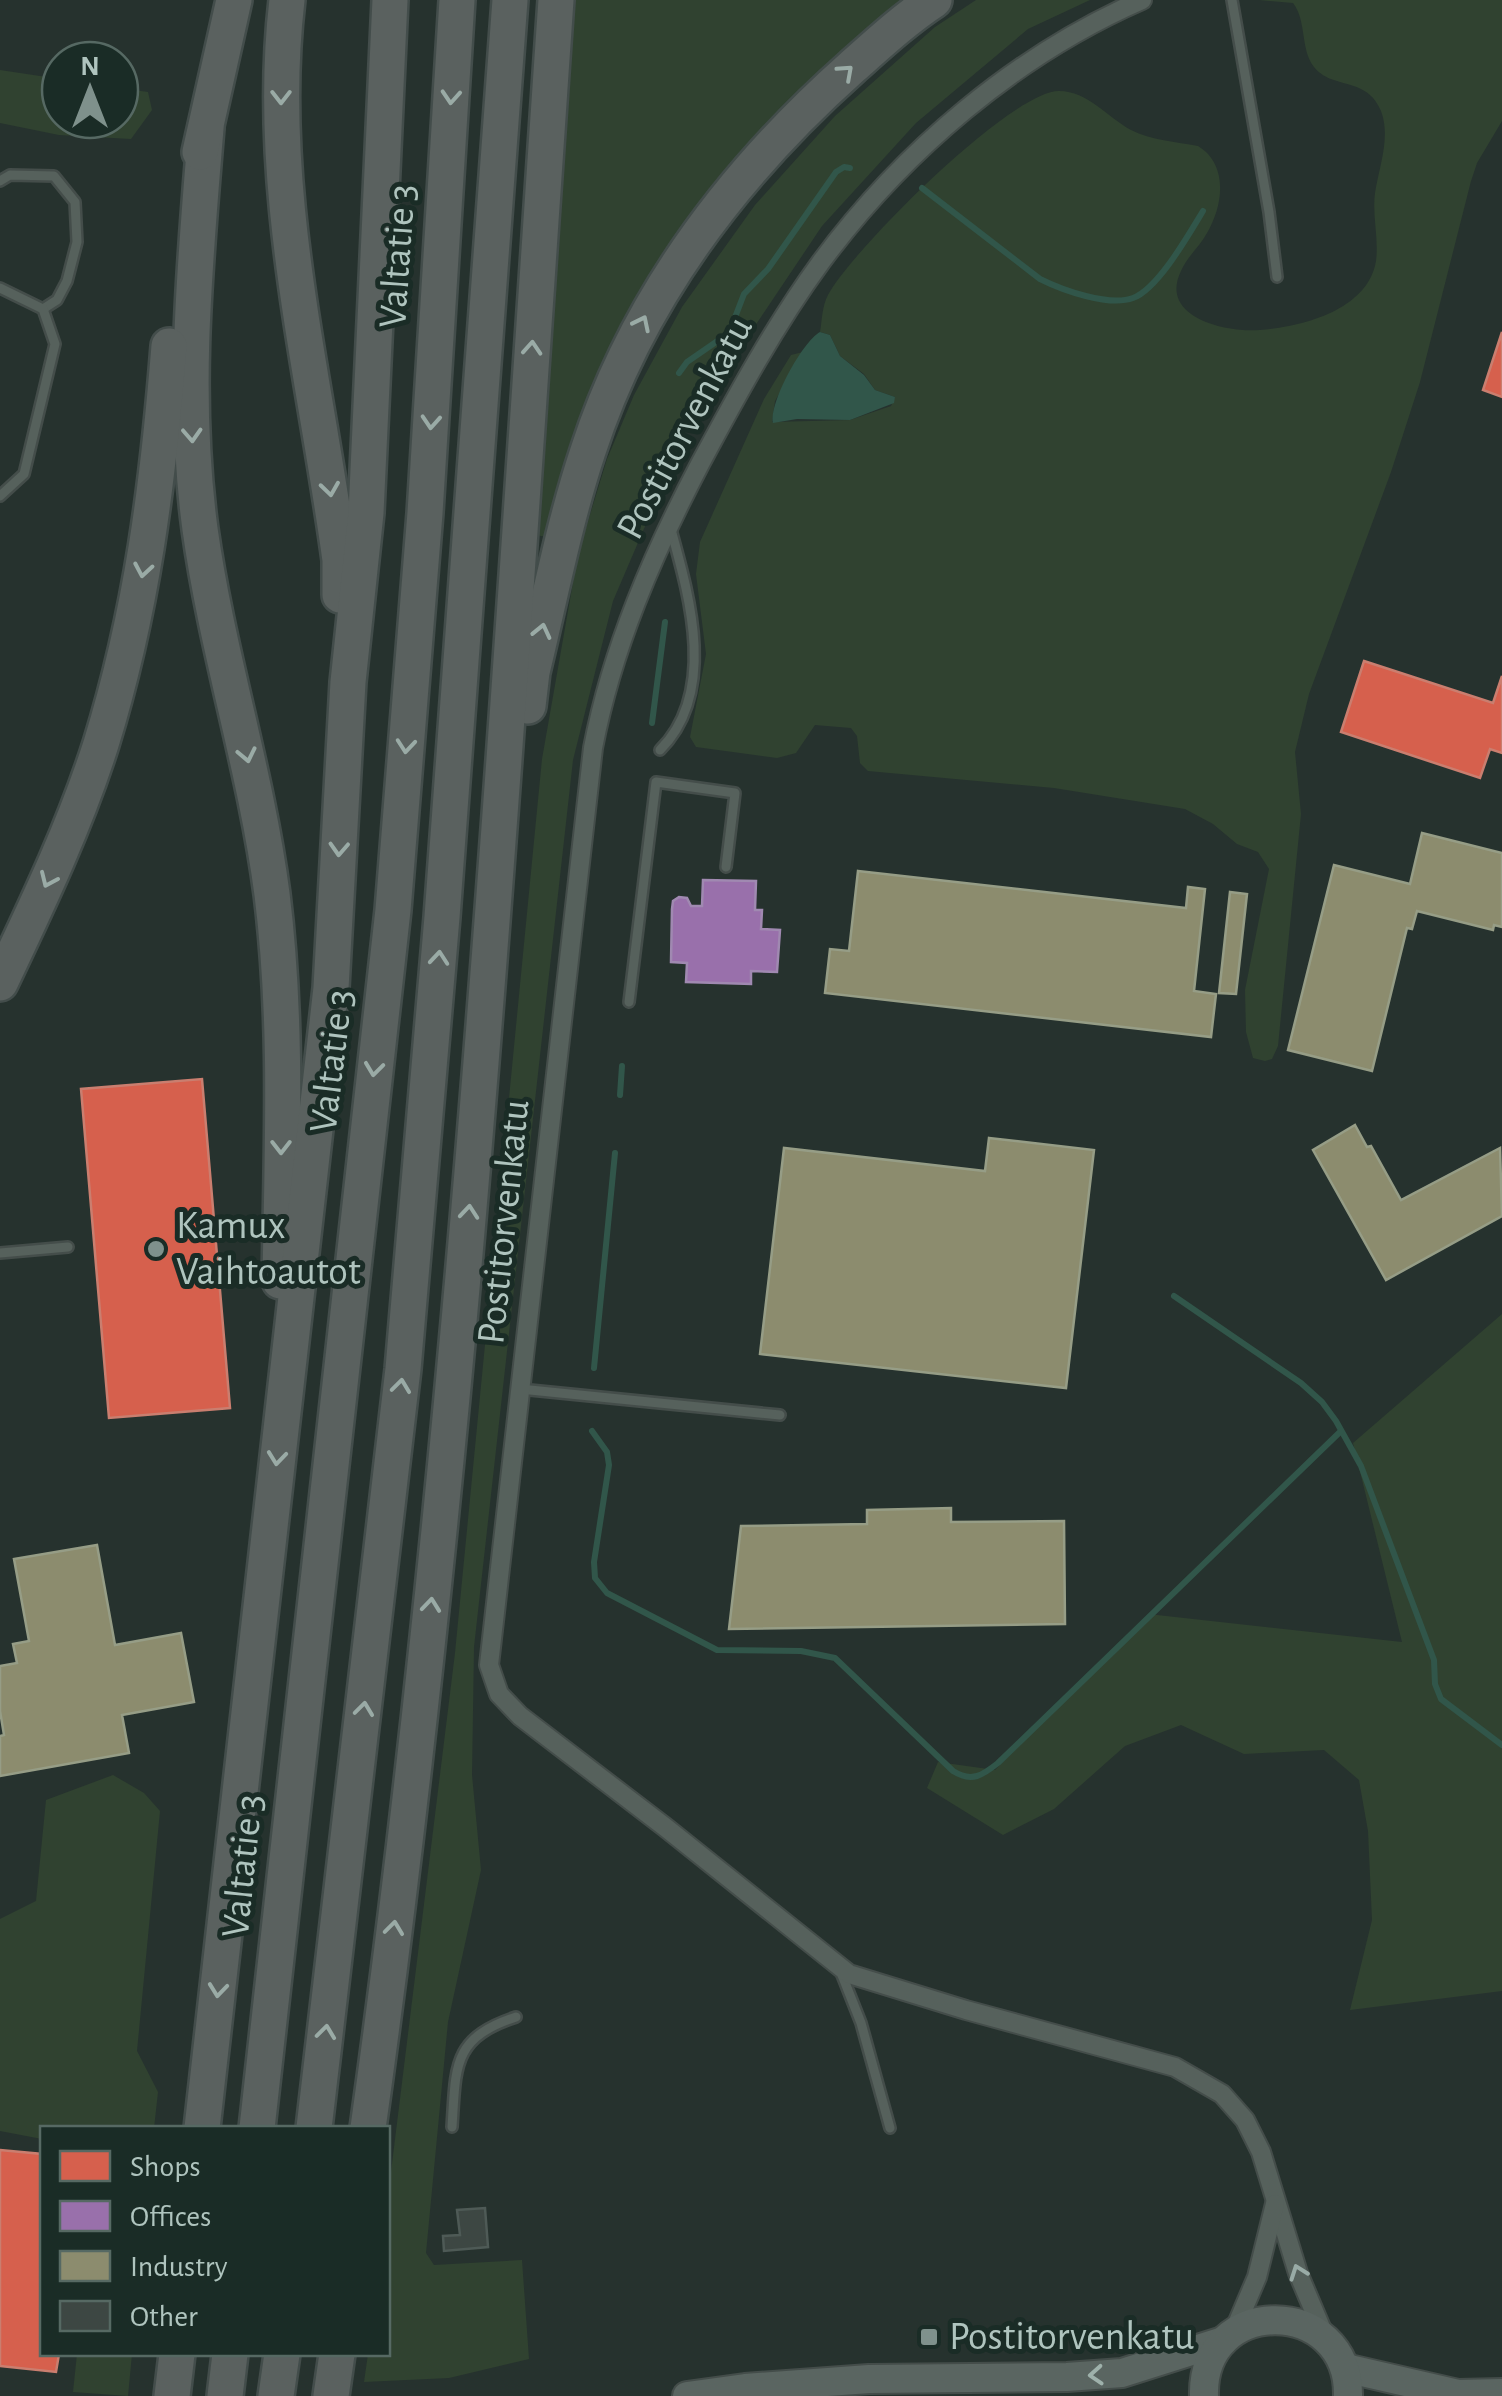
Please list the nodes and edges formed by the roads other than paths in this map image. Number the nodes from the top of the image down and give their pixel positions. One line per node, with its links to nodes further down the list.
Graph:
1 (234, 0): 10 (highway)
2 (287, 0): 17 (highway, one-way to 17)
3 (390, 0): 17 (highway)
4 (457, 0): 31 (highway, Valtatie 3, one-way to 31)
5 (510, 0): 32 (highway, one-way to 5)
6 (556, 0): 20 (highway, one-way to 6)
7 (934, 0): 20 (highway, one-way to 7)
8 (1142, 0): 16 (street, Postitorvenkatu)
9 (1232, 0): 12 (lane)
10 (206, 128): 21 (highway, one-way to 21); 25 (highway, one-way to 25)
11 (0, 181): 14 (lane)
12 (1276, 276)
13 (0, 288): 14 (lane)
14 (42, 308): 15 (lane)
15 (0, 496)
16 (670, 524): 18 (lane); 26 (street, Postitorvenkatu)
17 (348, 682): 25 (highway, one-way to 25)
18 (660, 750)
19 (726, 868): 22 (lane)
20 (489, 969): 33 (highway, one-way to 20)
21 (0, 983)
22 (629, 1002)
23 (68, 1247): 24 (lane)
24 (0, 1253)
25 (288, 1362): 30 (highway, one-way to 30)
26 (520, 1390): 27 (lane); 28 (street, Postitorvenkatu)
27 (780, 1415)
28 (839, 1968): 35 (lane); 36 (street, Postitorvenkatu)
29 (516, 2017): 34 (lane)
30 (202, 2126)
31 (257, 2126)
32 (314, 2126)
33 (368, 2126)
34 (452, 2127)
35 (890, 2128)
36 (1276, 2204): 37 (street); 38 (street, Postitorvenkatu, one-way to 36)
37 (1229, 2336): 38 (main road); 42 (main road, one-way to 42); 43 (main road)
38 (1325, 2338): 39 (main road)
39 (1346, 2382): 41 (main road)
40 (1502, 2393): 41 (main road)
41 (1456, 2395)
42 (686, 2396)
43 (1204, 2396)

